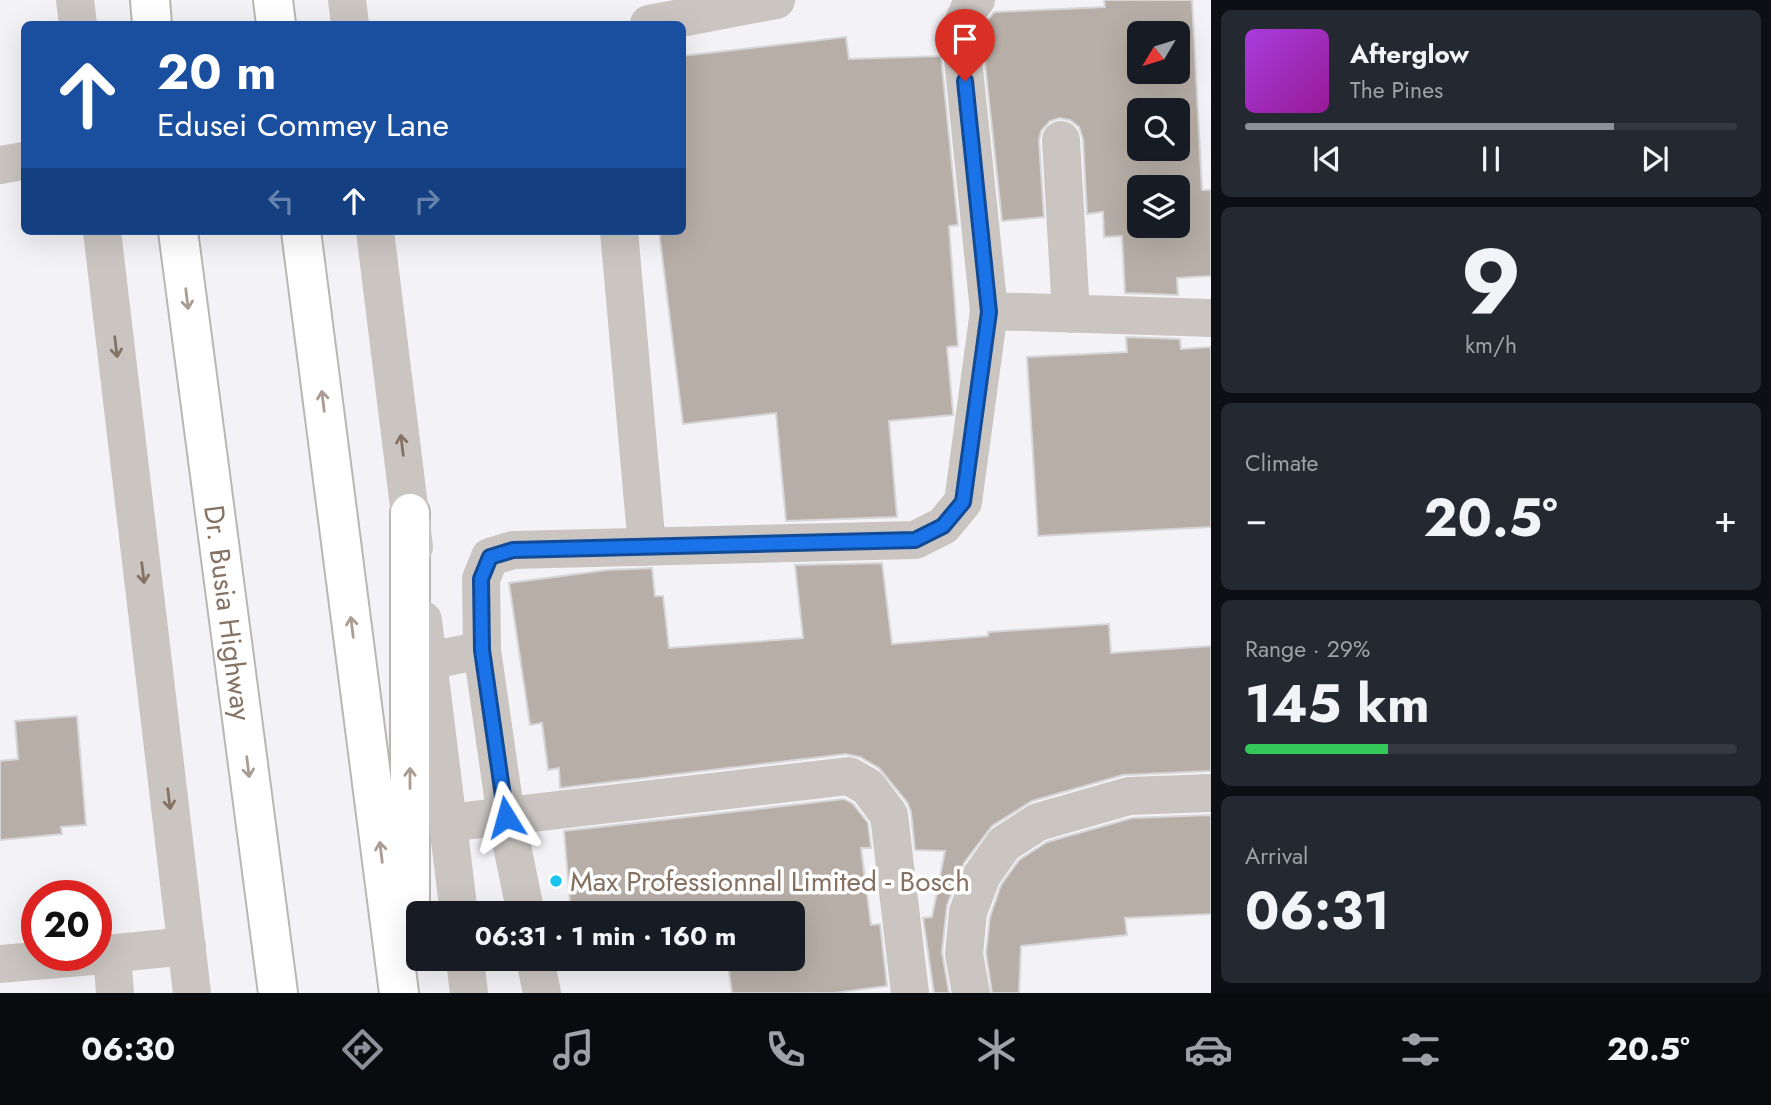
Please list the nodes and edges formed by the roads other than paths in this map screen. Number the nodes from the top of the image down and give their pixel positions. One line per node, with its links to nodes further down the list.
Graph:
1 (75, 0): 7 (street)
2 (149, 0): 8 (highway)
3 (273, 0): 9 (highway)
4 (347, 0): 10 (street)
5 (776, 0): 11 (street)
6 (976, 0): 20 (street)
7 (78, 21)
8 (152, 21)
9 (276, 21)
10 (350, 21)
11 (665, 21)
12 (1061, 140): 21 (street)
13 (21, 162): 14 (street)
14 (0, 165)
15 (102, 235): 32 (street, one-way to 32)
16 (179, 235): 41 (highway, Dr. Busia Highway, one-way to 41)
17 (302, 235): 42 (highway, one-way to 17)
18 (375, 235): 23 (street, one-way to 18)
19 (619, 235): 24 (street)
20 (989, 312): 21 (street); 24 (street)
21 (1072, 314): 22 (street)
22 (1211, 318)
23 (410, 513): 26 (street); 43 (highway, one-way to 23)
24 (647, 547): 25 (street)
25 (482, 650): 26 (street); 28 (street)
26 (428, 661): 29 (street)
27 (1211, 793): 47 (street)
28 (506, 817): 29 (street); 31 (street); 46 (street)
29 (448, 823): 30 (street)
30 (457, 901)
31 (523, 901)
32 (187, 946): 33 (street); 40 (street)
33 (112, 954)
34 (21, 962): 35 (street)
35 (0, 964)
36 (106, 971): 39 (street)
37 (466, 971): 44 (street)
38 (537, 971): 45 (street)
39 (115, 993)
40 (192, 993)
41 (278, 993)
42 (399, 993)
43 (410, 993)
44 (469, 993)
45 (542, 993)
46 (910, 993)
47 (971, 993)

